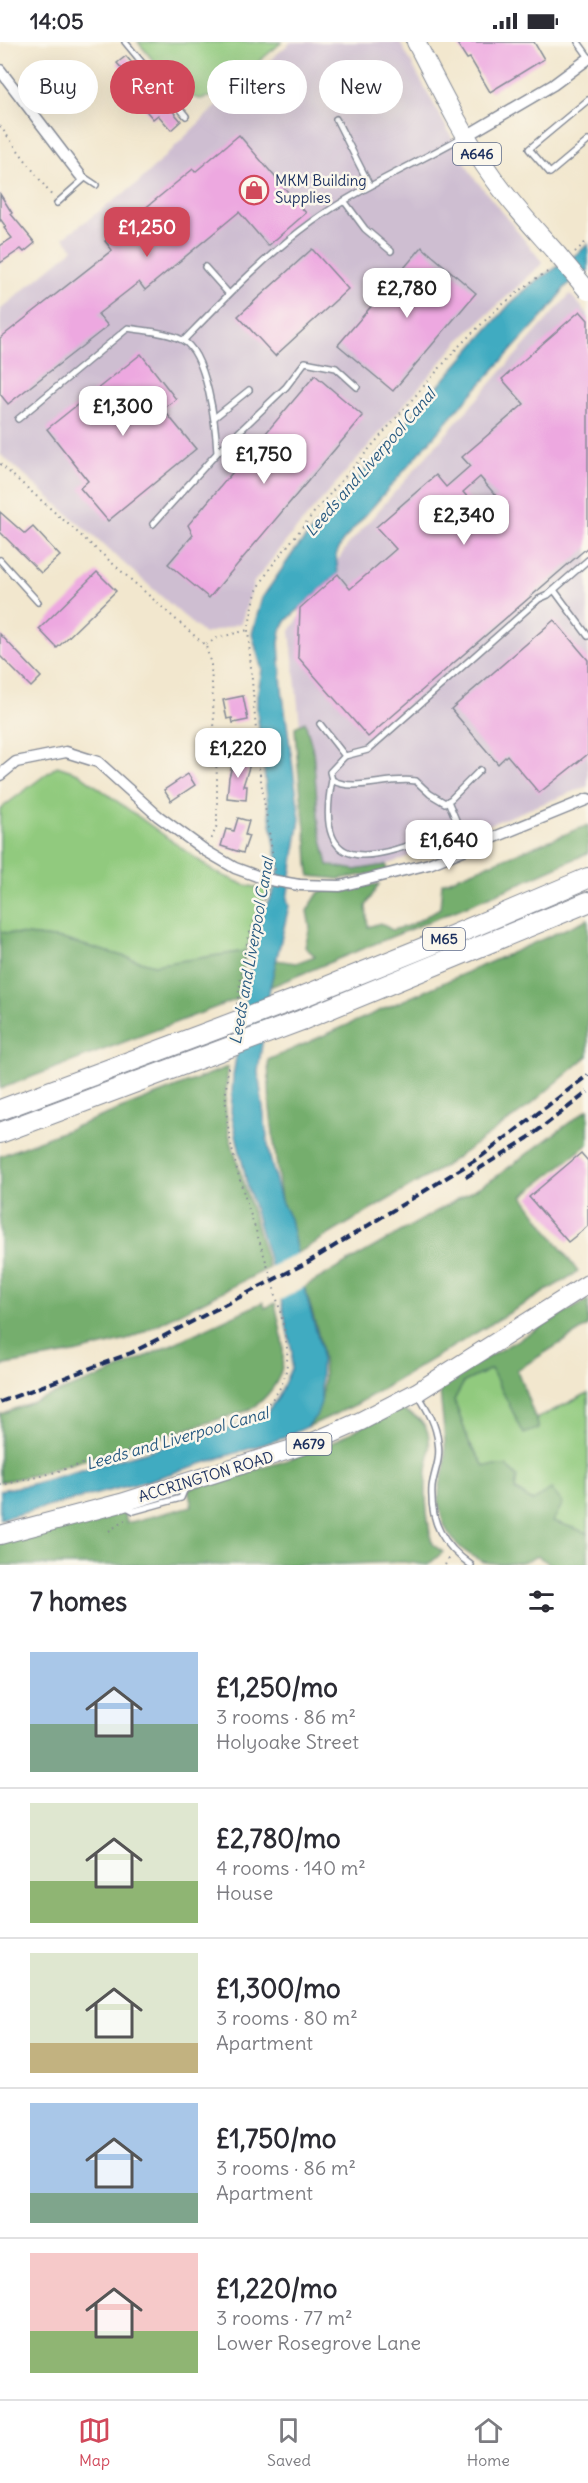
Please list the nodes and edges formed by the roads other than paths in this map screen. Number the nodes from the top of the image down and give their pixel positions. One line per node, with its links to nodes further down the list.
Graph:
1 (125, 42): 7 (lane)
2 (416, 42): 9 (main road, A646)
3 (578, 42): 4 (lane)
4 (588, 57): 9 (street)
5 (0, 70): 11 (street)
6 (588, 100): 10 (lane)
7 (186, 116)
8 (336, 119): 13 (lane)
9 (466, 136): 13 (lane); 18 (main road, A646, bridge)
10 (588, 141)
11 (82, 177): 12 (lane); 15 (lane)
12 (96, 185)
13 (370, 186): 14 (lane)
14 (345, 202): 16 (lane); 19 (lane)
15 (57, 203)
16 (392, 251)
17 (205, 267): 19 (lane)
18 (588, 291)
19 (229, 294): 20 (lane)
20 (184, 340): 23 (lane); 24 (lane)
21 (357, 387): 25 (lane)
22 (249, 390): 24 (lane)
23 (18, 418)
24 (214, 418): 25 (lane)
25 (217, 453): 26 (lane)
26 (153, 524)
27 (0, 560): 30 (lane)
28 (588, 560): 29 (lane)
29 (554, 590): 31 (lane); 33 (lane)
30 (38, 602)
31 (588, 636)
32 (320, 724): 33 (lane)
33 (345, 756): 36 (lane)
34 (480, 770): 38 (lane)
35 (0, 775): 37 (street, bridge)
36 (332, 780): 38 (lane); 38 (lane)
37 (588, 799)
38 (448, 801)
39 (588, 878): 41 (highway, M65, bridge)
40 (588, 902): 42 (highway, M65, bridge)
41 (0, 1110)
42 (0, 1133)
43 (588, 1284): 44 (main road, ACCRINGTON ROAD / A679)
44 (417, 1392): 45 (main road, ACCRINGTON ROAD / A679); 46 (lane)
45 (0, 1535)
46 (471, 1565)

